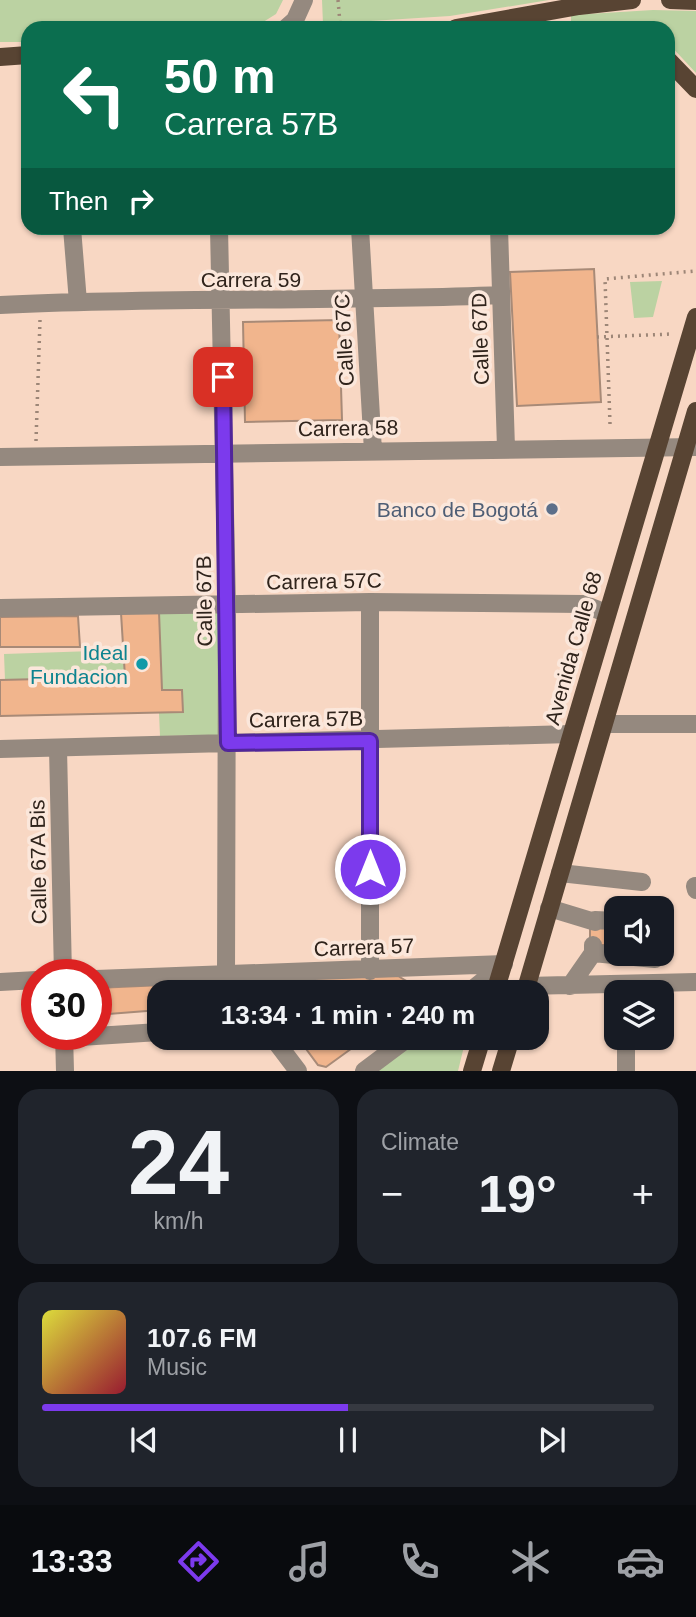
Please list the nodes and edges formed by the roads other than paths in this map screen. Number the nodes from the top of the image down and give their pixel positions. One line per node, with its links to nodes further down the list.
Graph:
1 (304, 0): 6 (street)
2 (632, 0): 5 (main road)
3 (670, 0): 4 (main road)
4 (696, 1)
5 (584, 3): 7 (main road)
6 (294, 21)
7 (492, 21)
8 (21, 56): 9 (main road)
9 (0, 57)
10 (675, 67): 11 (main road)
11 (696, 89)
12 (73, 235): 18 (street)
13 (219, 235): 19 (street, Calle 67B)
14 (360, 235): 17 (street, Calle 67C)
15 (499, 235): 16 (street, Calle 67D)
16 (501, 295): 17 (street, Carrera 59); 25 (street, Calle 67D)
17 (364, 301): 19 (street, Carrera 59); 26 (street, Calle 67C)
18 (78, 302): 19 (street, Carrera 59); 20 (street, Carrera 59)
19 (222, 302): 27 (street, Calle 67B)
20 (0, 306)
21 (696, 317): 23 (main road, Avenida Calle 68)
22 (696, 411): 24 (main road)
23 (657, 446): 24 (street, Carrera 58); 25 (street, Carrera 58); 32 (main road, Avenida Calle 68)
24 (691, 447): 33 (main road)
25 (506, 448): 26 (street, Carrera 58)
26 (373, 451): 27 (street, Carrera 58)
27 (225, 453): 28 (street, Carrera 58); 30 (street, Calle 67B)
28 (0, 457)
29 (370, 602): 30 (street, Carrera 57C); 32 (street, Carrera 57C); 36 (street)
30 (227, 606): 31 (street, Carrera 57C); 37 (street, Calle 67B)
31 (0, 608)
32 (606, 613): 35 (main road, Avenida Calle 68)
33 (604, 724): 34 (street); 40 (main road)
34 (696, 724)
35 (571, 734): 36 (street, Carrera 57B); 46 (main road, Avenida Calle 68)
36 (370, 741): 37 (street, Carrera 57B); 47 (street)
37 (228, 743): 38 (street, Carrera 57B); 48 (street, Calle 67B)
38 (58, 748): 39 (street, Carrera 57B); 45 (street, Calle 67A Bis)
39 (0, 749)
40 (560, 873): 41 (street); 42 (main road)
41 (642, 883)
42 (549, 908): 43 (street); 54 (main road)
43 (604, 921)
44 (604, 950): 59 (street)
45 (63, 959)
46 (504, 964): 47 (street, Carrera 57); 52 (street); 53 (main road, Avenida Calle 68)
47 (370, 971): 48 (street, Carrera 57)
48 (226, 975): 49 (street, Carrera 57); 50 (street); 51 (street)
49 (112, 979)
50 (224, 980)
51 (230, 980)
52 (484, 980)
53 (499, 980)
54 (528, 980)
55 (21, 981): 56 (street)
56 (0, 982)
57 (696, 982): 58 (street)
58 (674, 983)
59 (570, 986): 60 (street); 61 (street)
60 (549, 987)
61 (604, 988)
62 (147, 1033): 63 (street)
63 (112, 1034)
64 (64, 1050): 70 (street)
65 (282, 1050): 71 (street)
66 (392, 1050): 72 (street)
67 (478, 1050): 73 (main road)
68 (507, 1050): 74 (main road)
69 (626, 1050): 75 (street)
70 (65, 1071)
71 (298, 1071)
72 (363, 1071)
73 (472, 1071)
74 (501, 1071)
75 (626, 1071)

